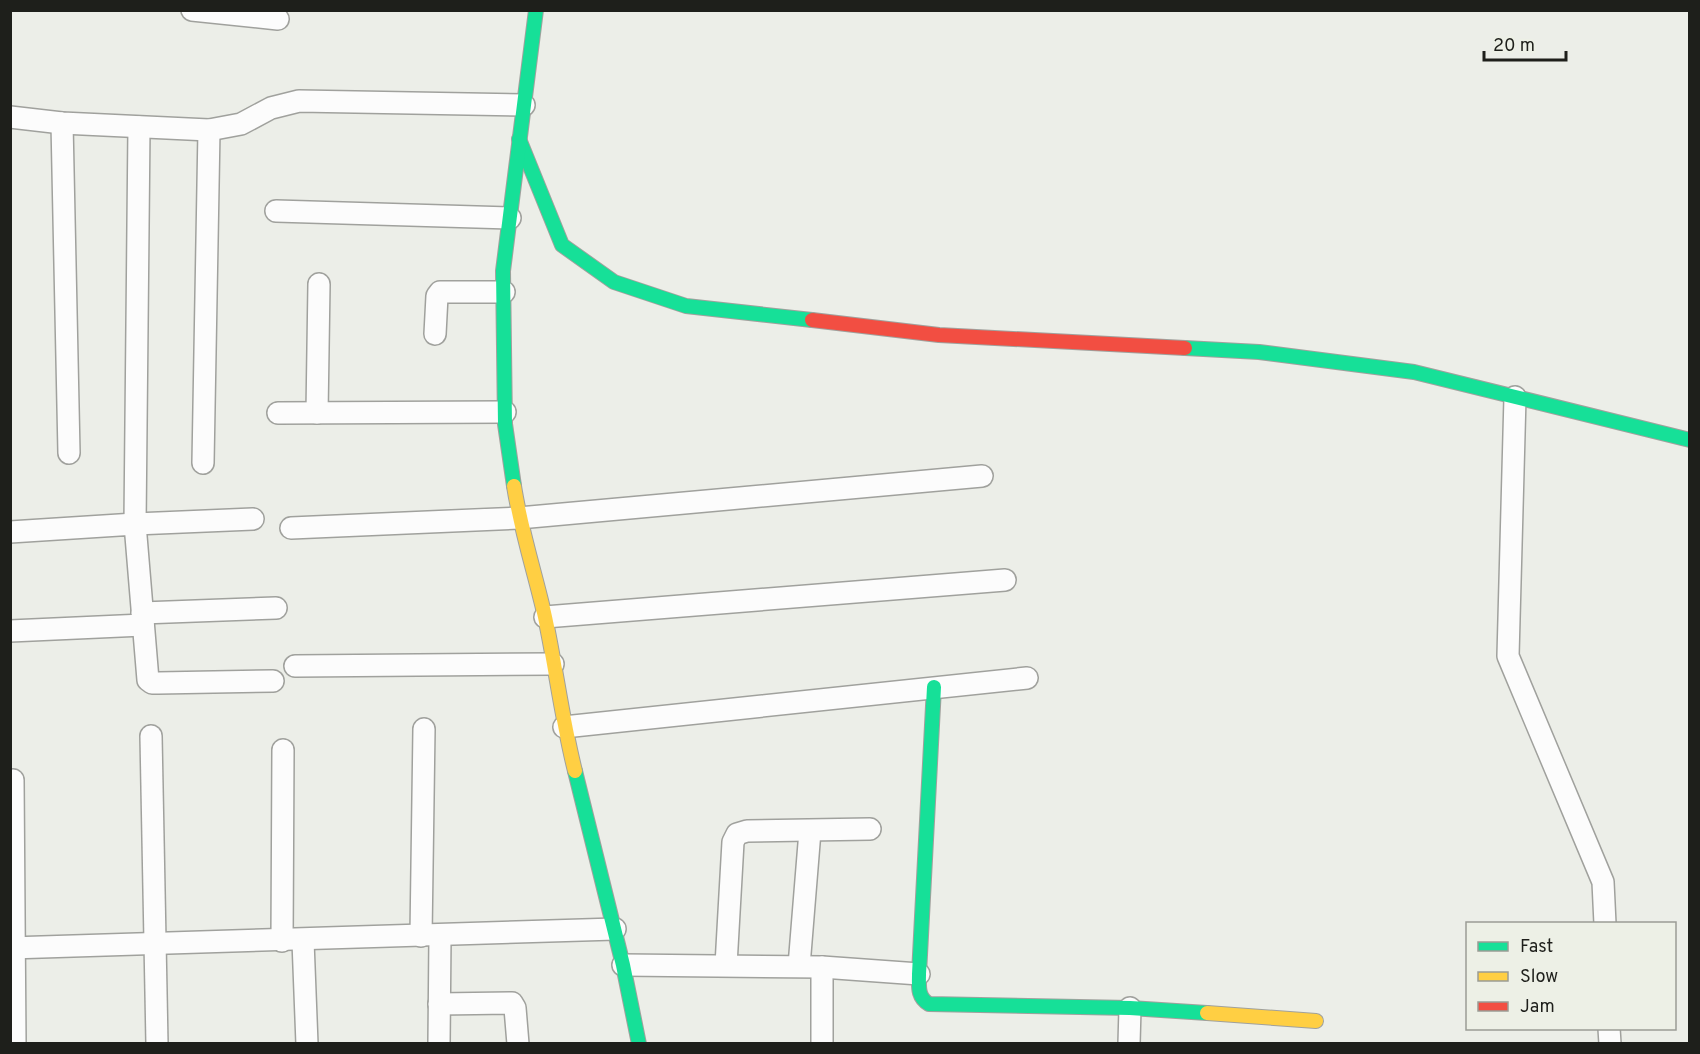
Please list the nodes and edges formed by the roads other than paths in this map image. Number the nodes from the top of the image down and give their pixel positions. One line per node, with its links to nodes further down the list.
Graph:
1 (192, 10): 3 (street)
2 (536, 10): 4 (street)
3 (278, 19)
4 (524, 105): 8 (street); 9 (street)
5 (10, 117): 6 (street)
6 (62, 123): 7 (street); 20 (street)
7 (139, 127): 8 (street); 25 (street)
8 (208, 130): 21 (street)
9 (519, 140): 11 (street); 15 (street)
10 (276, 211): 11 (street)
11 (510, 218): 13 (street)
12 (319, 284): 18 (street)
13 (504, 292): 14 (street); 16 (street)
14 (435, 334)
15 (1515, 397): 19 (street); 45 (street)
16 (505, 412): 18 (street); 23 (street)
17 (278, 413): 18 (street)
18 (317, 413)
19 (1689, 440)
20 (69, 453)
21 (203, 463)
22 (982, 476): 23 (street)
23 (519, 518): 26 (street); 30 (street)
24 (253, 519): 25 (street)
25 (135, 524): 27 (street); 31 (street)
26 (291, 528)
27 (10, 532)
28 (1005, 580): 30 (street)
29 (276, 608): 31 (street)
30 (545, 617): 33 (street)
31 (142, 619): 32 (street); 36 (street)
32 (10, 631)
33 (553, 664): 34 (street); 38 (street)
34 (295, 666)
35 (1027, 678): 37 (street)
36 (273, 681)
37 (934, 687): 38 (street); 56 (street)
38 (564, 728): 46 (street)
39 (424, 729): 47 (street)
40 (151, 736): 50 (street)
41 (283, 750): 49 (street)
42 (13, 780): 51 (street)
43 (870, 829): 44 (street)
44 (810, 831): 53 (street); 54 (street)
45 (1605, 922)
46 (615, 929): 47 (street); 52 (street)
47 (431, 936): 48 (street); 57 (street)
48 (303, 940): 49 (street); 62 (street)
49 (282, 941): 50 (street)
50 (154, 945): 51 (street); 61 (street)
51 (13, 948): 60 (street)
52 (623, 965): 53 (street); 65 (street)
53 (726, 965): 54 (street)
54 (799, 966): 55 (street)
55 (822, 967): 56 (street); 66 (street)
56 (919, 974): 58 (street)
57 (439, 1004): 63 (street); 64 (street)
58 (1130, 1008): 59 (street); 67 (street)
59 (1316, 1021)
60 (15, 1044)
61 (156, 1044)
62 (307, 1044)
63 (439, 1044)
64 (518, 1044)
65 (639, 1044)
66 (822, 1044)
67 (1129, 1044)

